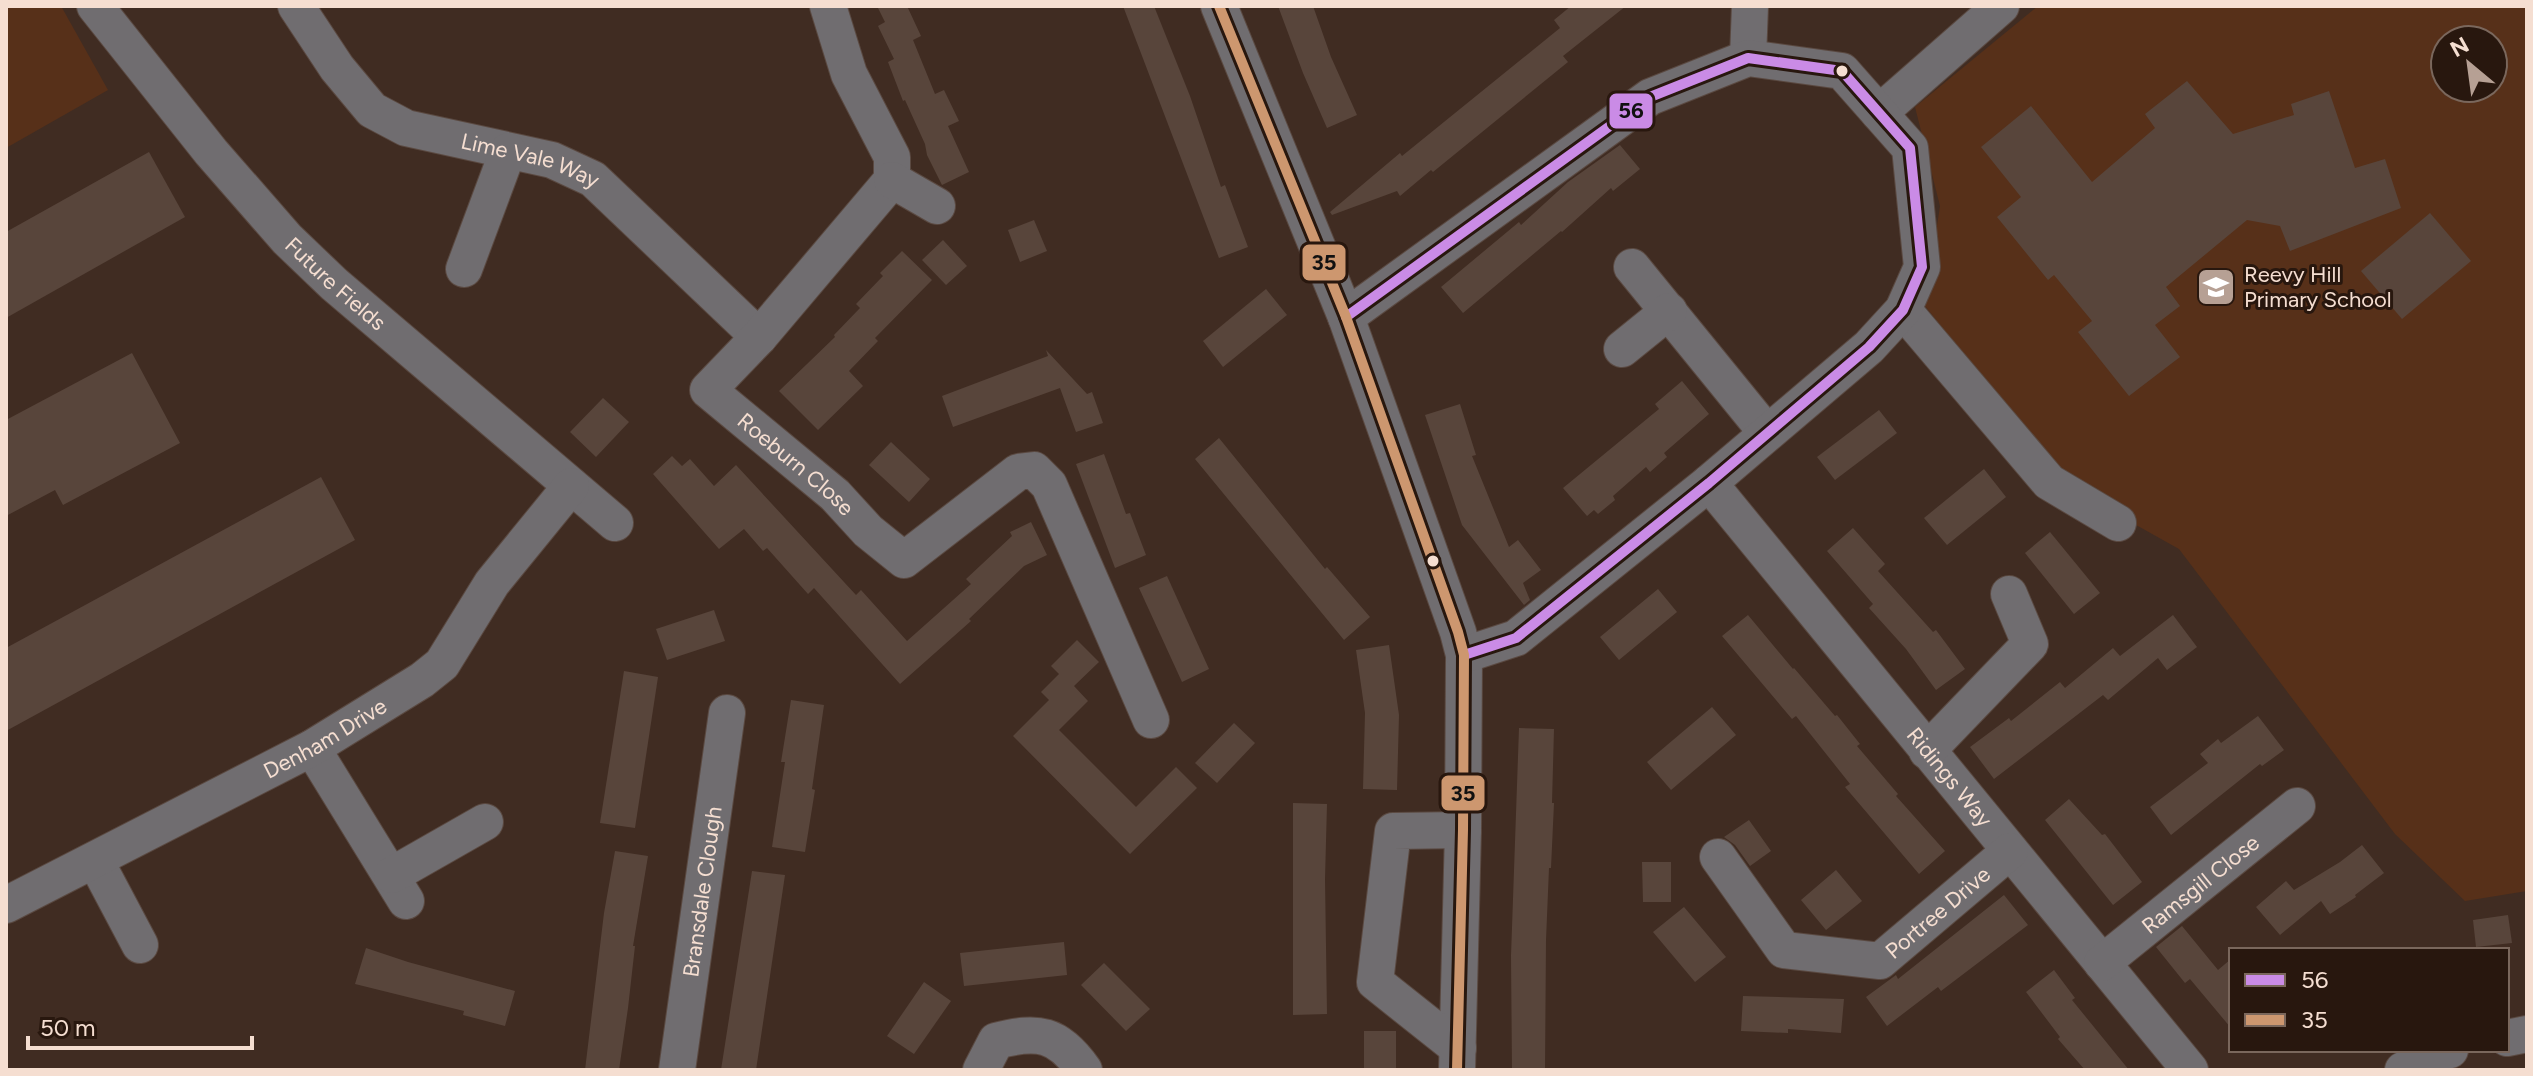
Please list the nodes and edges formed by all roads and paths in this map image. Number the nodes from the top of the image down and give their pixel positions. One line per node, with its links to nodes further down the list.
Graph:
1 (95, 6): 21 (street, Future Fields)
2 (296, 6): 9 (street, Lime Vale Way)
3 (828, 6): 10 (street)
4 (1219, 6): 16 (street)
5 (1750, 6): 7 (street)
6 (2001, 6): 8 (street)
7 (1748, 58): 8 (street); 16 (street)
8 (1879, 113): 14 (street)
9 (508, 151): 13 (street); 17 (street, Lime Vale Way)
10 (892, 180): 11 (street); 17 (street, Roeburn Close)
11 (937, 206)
12 (1632, 267): 15 (street)
13 (464, 269)
14 (1903, 310): 19 (street); 23 (street)
15 (1669, 311): 18 (street); 19 (street)
16 (1346, 317): 25 (street)
17 (759, 337): 27 (street, Roeburn Close)
18 (1622, 349)
19 (1767, 433): 20 (street)
20 (1709, 483): 25 (street); 29 (street, Ridings Way)
21 (571, 486): 22 (street, Future Fields); 28 (street, Denham Drive)
22 (615, 523)
23 (2118, 523)
24 (2009, 594): 29 (street)
25 (1464, 655): 32 (street)
26 (727, 713): 41 (street, Bransdale Clough)
27 (1151, 720)
28 (312, 748): 31 (street); 35 (street, Denham Drive)
29 (1927, 751): 33 (street, Ridings Way)
30 (2297, 806): 38 (street, Ramsgill Close)
31 (485, 822)
32 (1463, 830): 40 (street); 40 (street)
33 (2010, 851): 34 (street, Portree Drive); 38 (street, Ridings Way)
34 (1718, 857)
35 (95, 860): 36 (street, Denham Drive); 37 (street)
36 (6, 905)
37 (140, 945)
38 (2102, 963): 44 (street, Ridings Way)
39 (2440, 1052): 45 (street)
40 (1458, 1059)
41 (677, 1070)
42 (981, 1070): 43 (street)
43 (1084, 1070)
44 (2190, 1070)
45 (2403, 1070)

